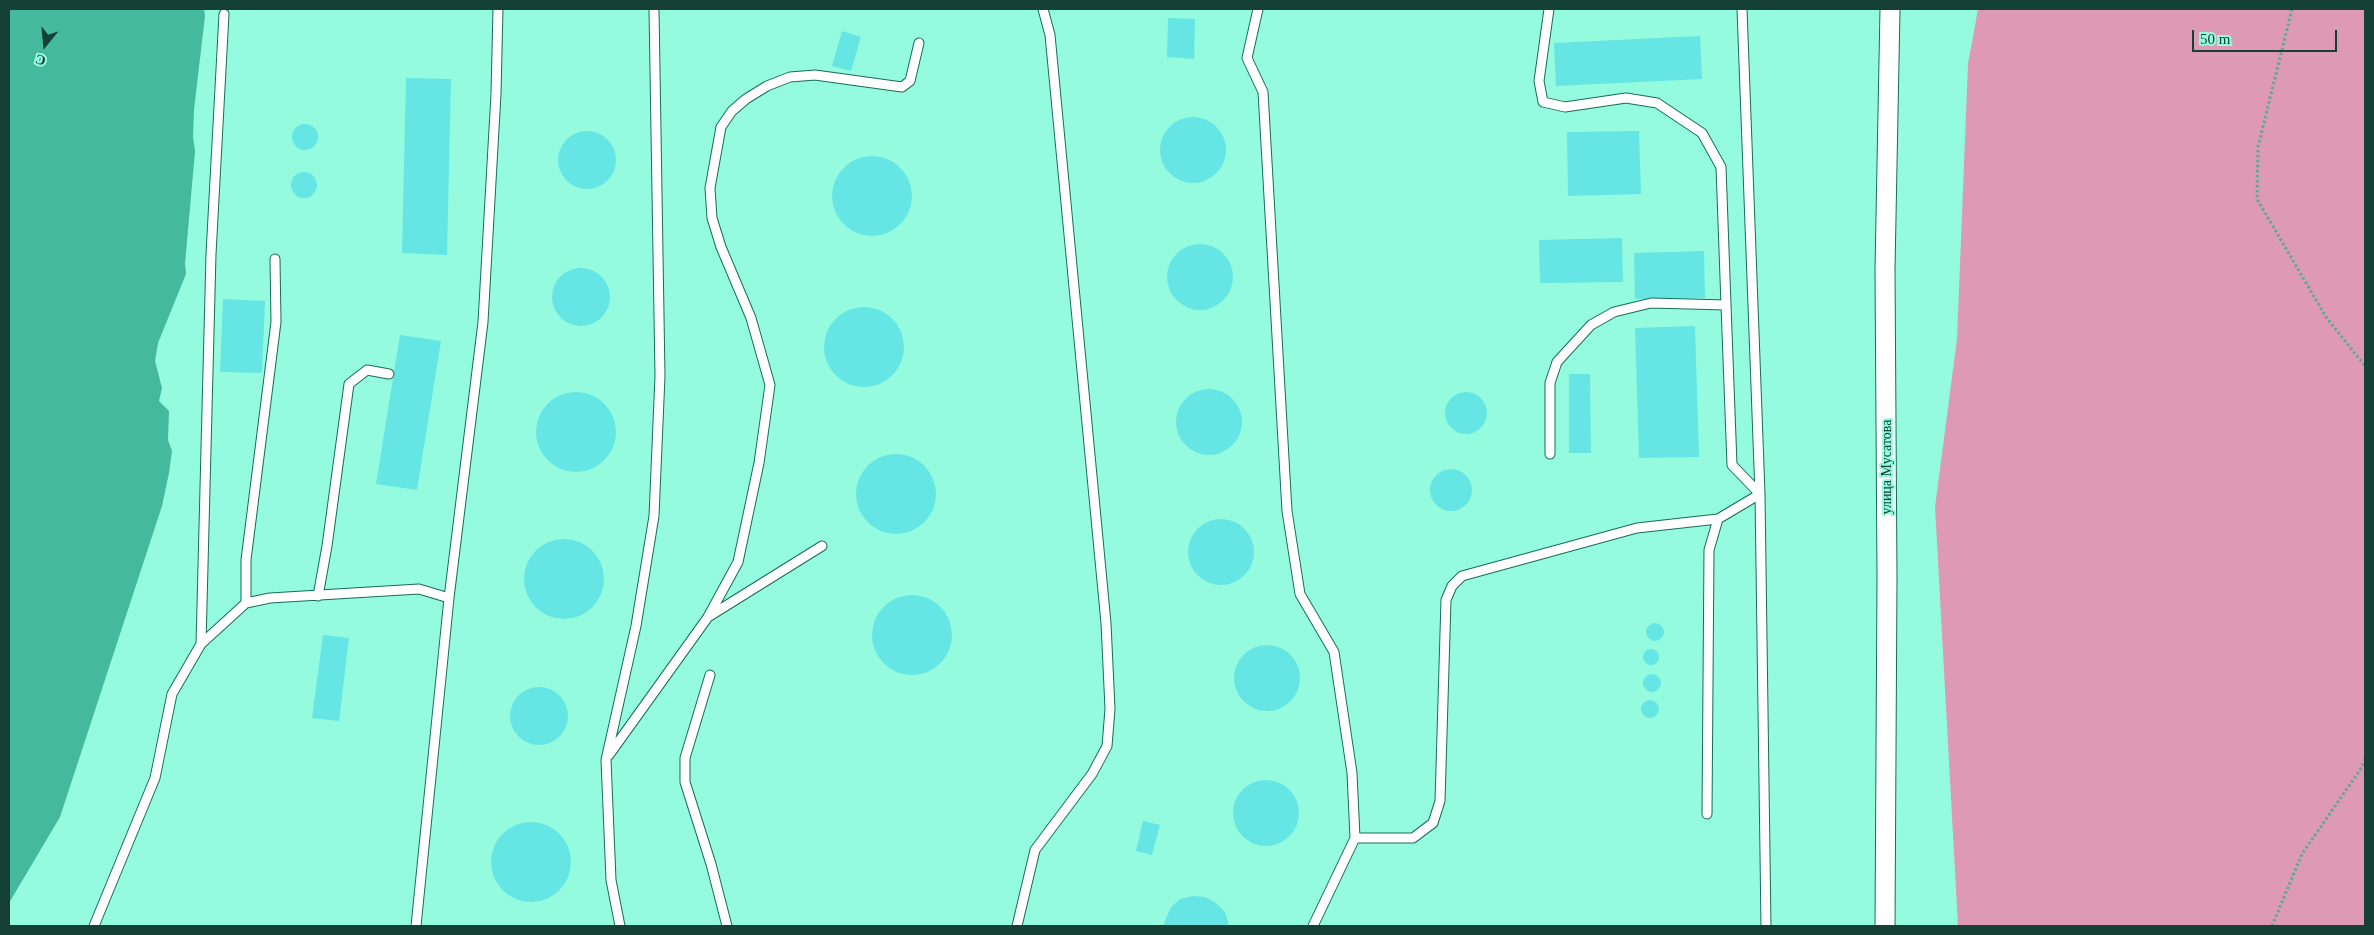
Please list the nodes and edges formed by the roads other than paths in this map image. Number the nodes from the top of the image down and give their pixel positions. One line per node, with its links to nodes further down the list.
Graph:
1 (498, 9): 18 (lane)
2 (654, 9): 23 (lane)
3 (1043, 9): 30 (lane)
4 (1258, 9): 25 (lane)
5 (1549, 9): 11 (lane)
6 (1742, 9): 14 (lane)
7 (1890, 9): 33 (street, улица Мусатова)
8 (224, 14): 21 (lane)
9 (919, 43): 20 (lane)
10 (275, 259): 19 (lane)
11 (1726, 305): 13 (lane); 14 (lane)
12 (389, 374): 17 (lane)
13 (1550, 454)
14 (1760, 494): 15 (lane); 32 (lane)
15 (1718, 519): 24 (lane); 25 (lane)
16 (822, 546): 20 (lane)
17 (318, 596): 18 (lane); 19 (lane)
18 (449, 598): 27 (lane)
19 (246, 603): 21 (lane)
20 (708, 617): 23 (lane)
21 (201, 644): 26 (lane)
22 (710, 675): 29 (lane)
23 (606, 760): 28 (lane)
24 (1707, 814)
25 (1355, 838): 31 (lane)
26 (94, 926)
27 (416, 926)
28 (620, 926)
29 (727, 926)
30 (1017, 926)
31 (1314, 926)
32 (1766, 926)
33 (1885, 926)

